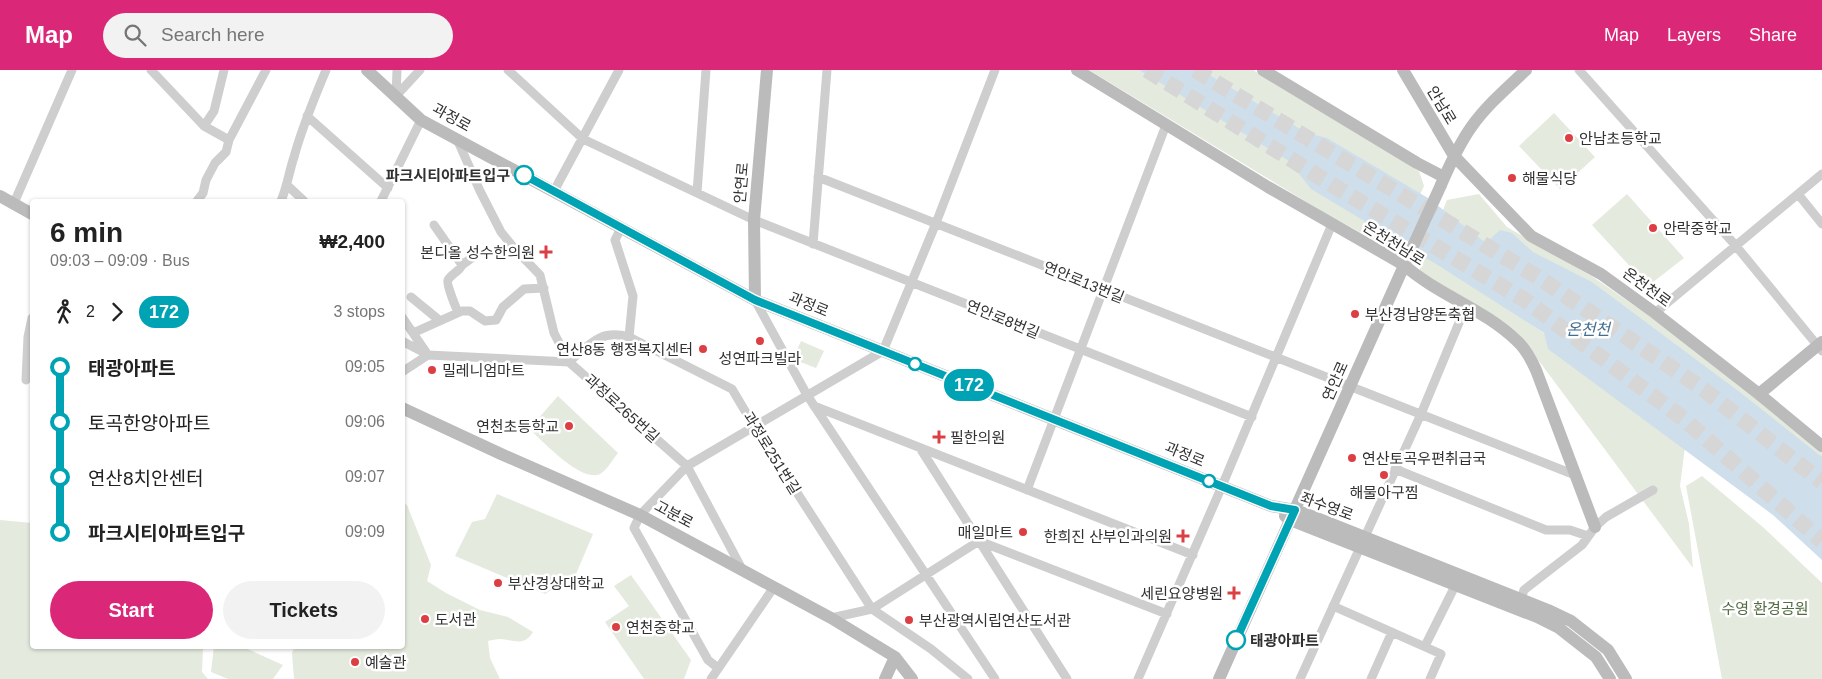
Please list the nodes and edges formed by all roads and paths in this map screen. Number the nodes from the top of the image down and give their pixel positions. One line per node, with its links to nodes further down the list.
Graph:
1 (72, 70): 42 (street)
2 (151, 70): 24 (street)
3 (224, 70): 24 (street)
4 (266, 70): 27 (street)
5 (326, 70): 21 (street)
6 (368, 70): 20 (main road, 과정로)
7 (397, 70): 20 (street)
8 (420, 70): 20 (street)
9 (619, 70): 26 (street)
10 (706, 70): 35 (street)
11 (767, 70): 44 (main road, 안연로)
12 (826, 70): 30 (street)
13 (995, 70): 45 (street)
14 (1078, 70): 23 (main road, 온천천남로)
15 (1263, 70): 31 (main road)
16 (1402, 70): 28 (main road, 안남로)
17 (1526, 70): 28 (main road)
18 (1579, 70): 51 (street)
19 (513, 72): 26 (street, 연안로8번길)
20 (396, 96): 22 (main road, 과정로)
21 (308, 116): 32 (street); 33 (street)
22 (421, 120): 25 (main road, 과정로); 33 (street)
23 (1166, 124): 46 (main road, 온천천남로); 57 (street)
24 (204, 126): 27 (street)
25 (457, 139): 34 (main road, 과정로); 56 (street, 과정로265번길)
26 (583, 139): 34 (street); 35 (street, 연안로8번길)
27 (229, 140): 38 (street)
28 (1454, 156): 31 (main road); 62 (main road, 온천천로)
29 (1822, 174): 36 (street)
30 (818, 177): 45 (street, 연안로13번길); 50 (street)
31 (1443, 180): 53 (main road, 연안로, bridge)
32 (288, 185): 39 (street); 40 (street)
33 (388, 188): 41 (street)
34 (554, 191): 49 (main road, 과정로)
35 (697, 193): 44 (street, 연안로8번길)
36 (1798, 194): 47 (street); 51 (street)
37 (0, 196): 42 (main road)
38 (198, 199)
39 (281, 199)
40 (302, 199)
41 (382, 199)
42 (14, 203): 43 (main road)
43 (30, 213)
44 (754, 220): 50 (street, 연안로8번길); 59 (main road, 안연로)
45 (936, 223): 55 (street); 57 (street, 연안로13번길)
46 (1332, 224): 53 (main road, 온천천남로); 73 (street)
47 (1822, 224)
48 (434, 225): 54 (street)
49 (621, 228): 59 (main road, 과정로); 66 (street)
50 (813, 244): 55 (street, 연안로8번길)
51 (1736, 246): 62 (street); 69 (street)
52 (477, 254): 54 (street)
53 (1406, 260): 60 (main road, 온천천남로); 77 (main road, 연안로)
54 (462, 265): 61 (street)
55 (911, 282): 70 (street, 연안로8번길); 71 (street)
56 (544, 288): 61 (street); 74 (street, 과정로265번길)
57 (1105, 290): 70 (street); 73 (street, 연안로13번길)
58 (411, 297): 63 (street)
59 (755, 300): 71 (main road, 과정로); 79 (street)
60 (1466, 306): 82 (street); 90 (main road, 온천천남로)
61 (458, 312): 63 (street)
62 (1655, 313): 78 (main road, 온천천로)
63 (439, 320): 65 (street)
64 (405, 321): 65 (street)
65 (413, 332): 72 (street)
66 (629, 337): 74 (street); 85 (street, 과정로251번길)
67 (30, 338): 76 (street)
68 (405, 343): 72 (street)
69 (1821, 346): 78 (main road)
70 (1081, 349): 83 (street, 연안로8번길); 84 (street)
71 (882, 351): 79 (street); 84 (main road, 과정로)
72 (428, 355): 74 (street); 75 (street)
73 (1276, 357): 77 (street, 연안로13번길); 83 (street)
74 (569, 362): 88 (street, 과정로265번길)
75 (405, 370)
76 (26, 380)
77 (1350, 387): 82 (street, 연안로13번길); 96 (main road, 연안로)
78 (1759, 394): 86 (main road, 온천천로)
79 (807, 395): 80 (street); 85 (street)
80 (813, 405): 87 (street); 102 (street)
81 (405, 409): 95 (main road, 고분로)
82 (1421, 414): 89 (street); 90 (street, 연안로13번길)
83 (1252, 417): 91 (street)
84 (1054, 419): 91 (main road, 과정로); 92 (street)
85 (754, 426): 88 (street); 107 (street, 과정로251번길)
86 (1822, 446)
87 (920, 448): 92 (street); 98 (street)
88 (687, 466): 95 (street); 101 (street, 과정로265번길)
89 (1395, 469): 97 (street); 99 (street)
90 (1575, 475): 97 (main road, 온천천남로)
91 (1222, 486): 94 (main road, 과정로); 100 (street)
92 (1027, 490): 100 (street)
93 (1653, 490): 97 (street)
94 (1271, 506): 96 (main road, 좌수영로)
95 (640, 515): 101 (main road, 고분로); 113 (street)
96 (1292, 515): 99 (main road, 좌수영로); 121 (main road)
97 (1592, 532): 105 (street)
98 (978, 541): 102 (street); 108 (street); 120 (street)
99 (1362, 542): 103 (main road, 좌수영로); 106 (street)
100 (1193, 555): 108 (street)
101 (742, 569): 104 (main road, 고분로)
102 (926, 575): 107 (street); 119 (street)
103 (1458, 580): 105 (main road, 좌수영로); 111 (street)
104 (774, 587): 109 (main road, 고분로); 113 (street)
105 (1519, 604): 125 (main road, 좌수영로); 126 (main road, 좌수영로)
106 (1333, 606): 110 (street); 122 (street)
107 (872, 609): 109 (street); 118 (street, 과정로251번길)
108 (1167, 614): 114 (street)
109 (831, 618): 112 (main road, 고분로)
110 (1392, 632): 111 (street); 123 (street)
111 (1425, 646): 124 (street)
112 (895, 657): 116 (main road); 117 (main road, 고분로)
113 (718, 668): 115 (street)
114 (1140, 678)
115 (711, 679)
116 (885, 679)
117 (912, 679)
118 (968, 679)
119 (995, 679)
120 (1067, 679)
121 (1219, 679)
122 (1300, 679)
123 (1371, 679)
124 (1430, 679)
125 (1610, 679)
126 (1626, 679)

